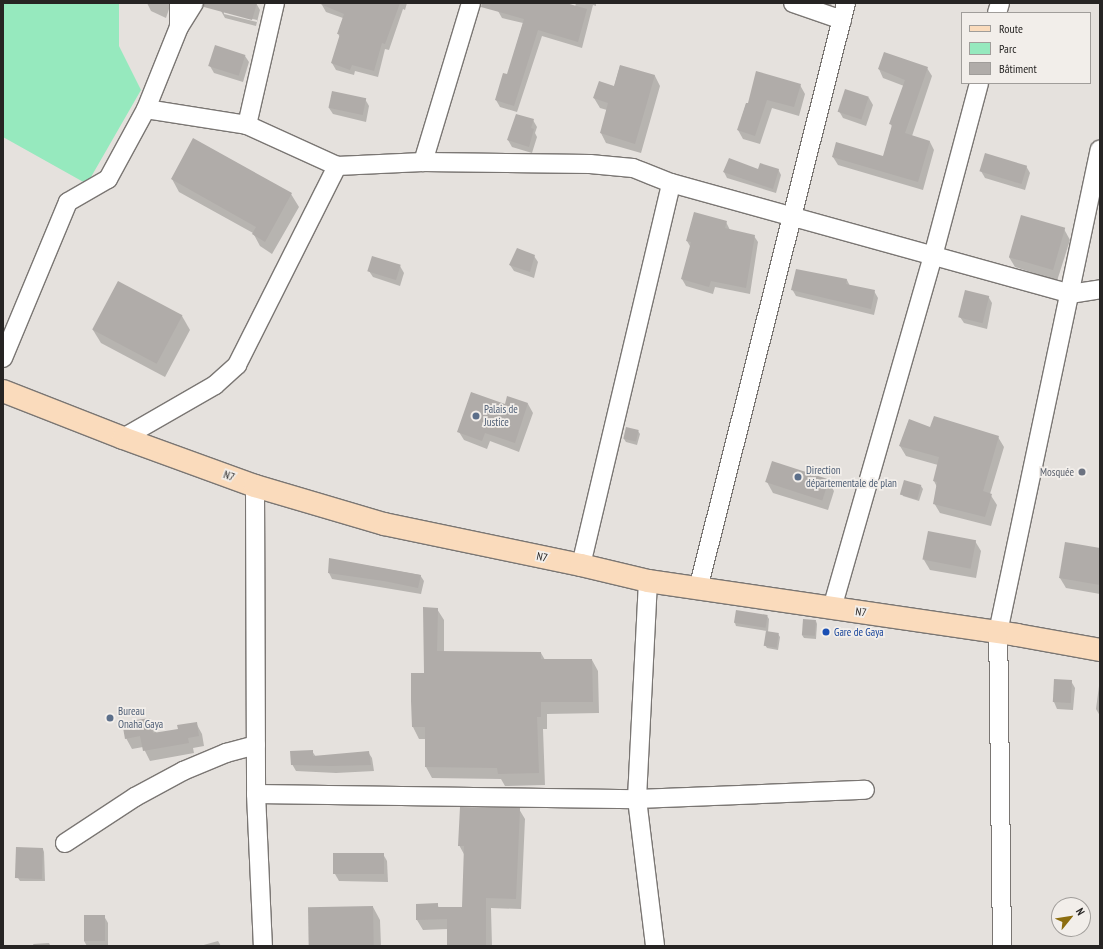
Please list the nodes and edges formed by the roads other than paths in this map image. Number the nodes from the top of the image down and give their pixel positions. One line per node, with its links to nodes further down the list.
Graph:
1 (179, 3): 7 (street)
2 (194, 3): 7 (street)
3 (275, 3): 10 (street)
4 (471, 3): 12 (street)
5 (793, 3): 6 (street)
6 (844, 12): 15 (street)
7 (179, 28): 9 (street)
8 (978, 84): 16 (street)
9 (146, 109): 10 (street); 19 (street)
10 (247, 125): 13 (street)
11 (1100, 150): 18 (street)
12 (422, 162): 13 (street); 14 (street)
13 (337, 166): 21 (street)
14 (671, 183): 15 (street); 23 (street)
15 (792, 217): 16 (street); 25 (street)
16 (932, 256): 18 (street); 26 (street)
17 (1100, 288): 18 (street)
18 (1070, 294): 27 (street)
19 (3, 358)
20 (3, 391): 21 (main road, N7)
21 (123, 438): 22 (main road, N7)
22 (255, 486): 23 (main road, N7); 29 (street)
23 (581, 565): 24 (main road, N7)
24 (648, 581): 25 (main road, N7); 32 (street)
25 (698, 589): 26 (main road, N7)
26 (832, 608): 27 (main road, N7)
27 (998, 632): 28 (main road, N7); 36 (street)
28 (1100, 650)
29 (256, 745): 31 (street); 33 (street)
30 (865, 790): 32 (street)
31 (256, 794): 32 (street); 34 (street)
32 (637, 799): 35 (street)
33 (66, 843)
34 (263, 946)
35 (655, 946)
36 (1002, 946)

